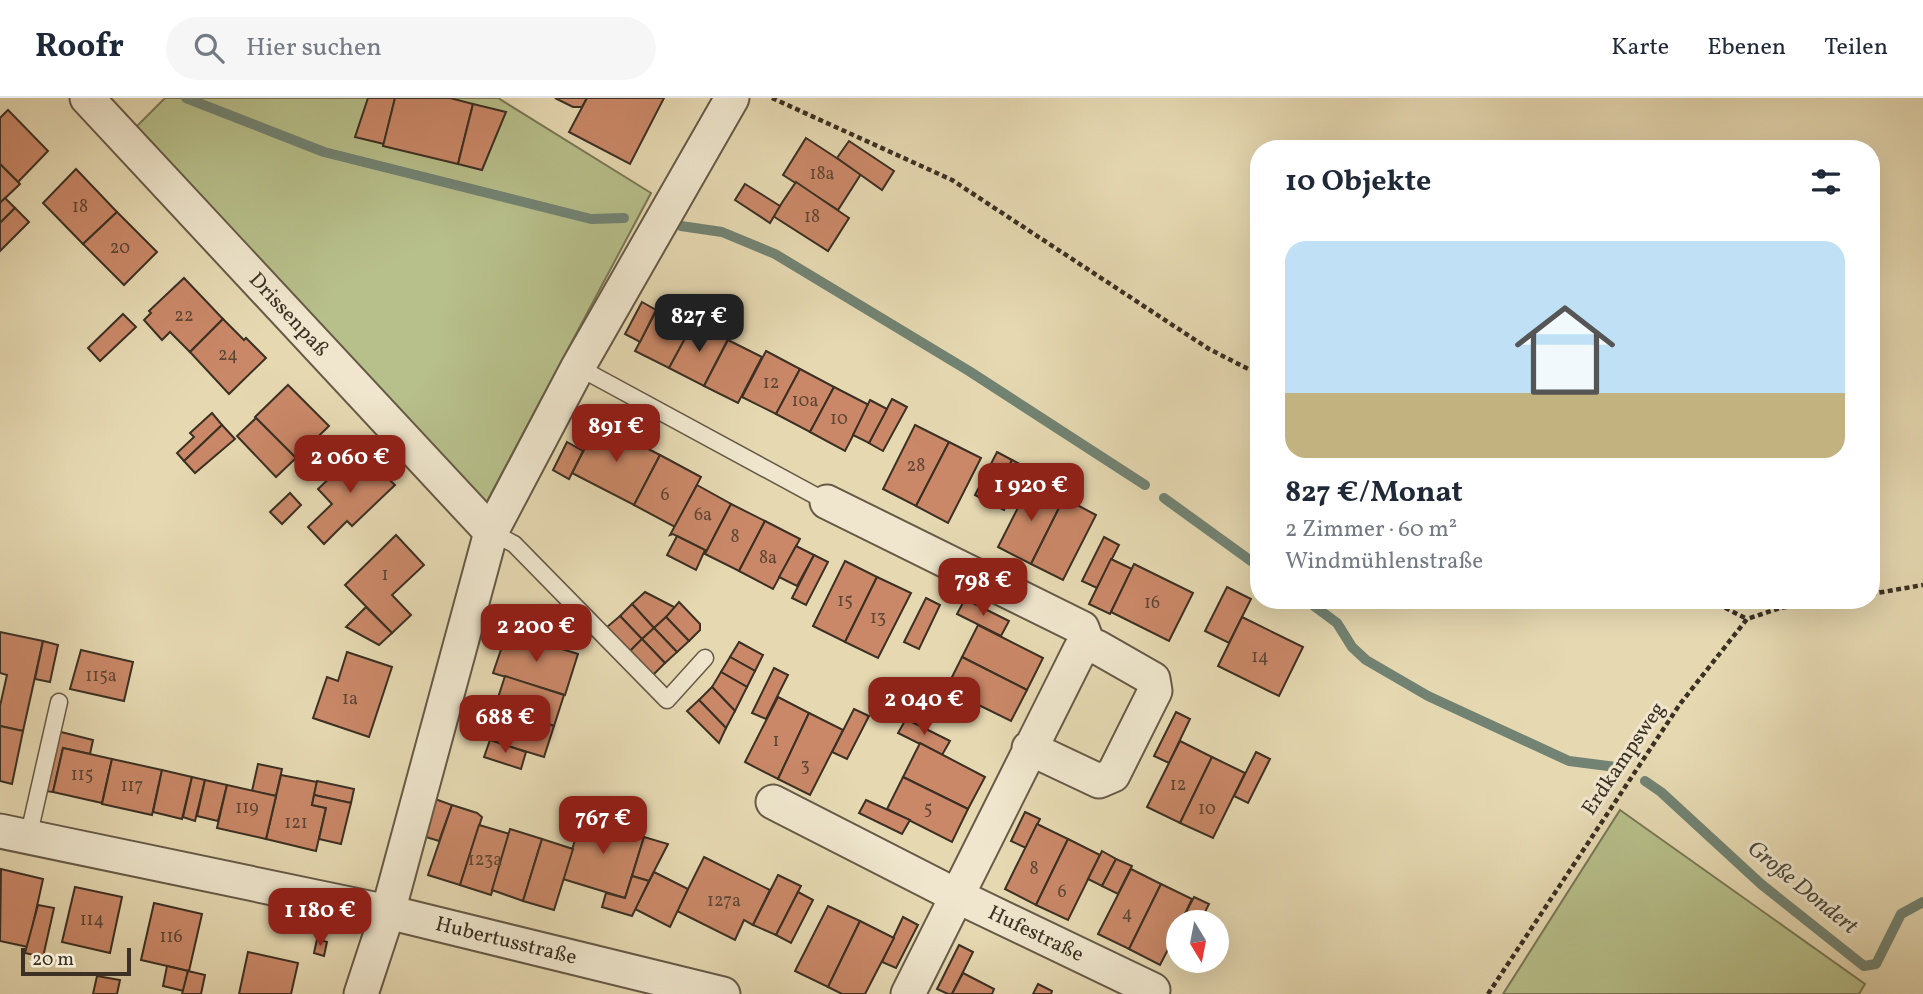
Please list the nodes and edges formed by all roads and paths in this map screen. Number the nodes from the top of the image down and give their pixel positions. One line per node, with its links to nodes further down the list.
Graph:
1 (87, 98): 7 (street, Drissenpaß)
2 (732, 98): 4 (street)
3 (772, 98): 5 (path)
4 (578, 367): 6 (lane); 7 (street)
5 (1250, 370)
6 (827, 502): 13 (street)
7 (491, 532): 14 (lane); 20 (street)
8 (1923, 585): 9 (path)
9 (1880, 592)
10 (1728, 609): 12 (path)
11 (1777, 609): 12 (path)
12 (1747, 619): 25 (path, Erdkampsweg)
13 (1089, 647): 16 (street); 16 (street)
14 (705, 658)
15 (59, 702): 18 (lane)
16 (1029, 748): 19 (street)
17 (773, 802): 19 (street, Hufestraße)
18 (14, 834): 20 (street, Hubertusstraße)
19 (957, 895): 21 (street, Hufestraße); 24 (street)
20 (388, 912): 22 (street); 23 (street, Hubertusstraße)
21 (1153, 990)
22 (361, 994)
23 (723, 994)
24 (908, 994)
25 (1488, 994)

